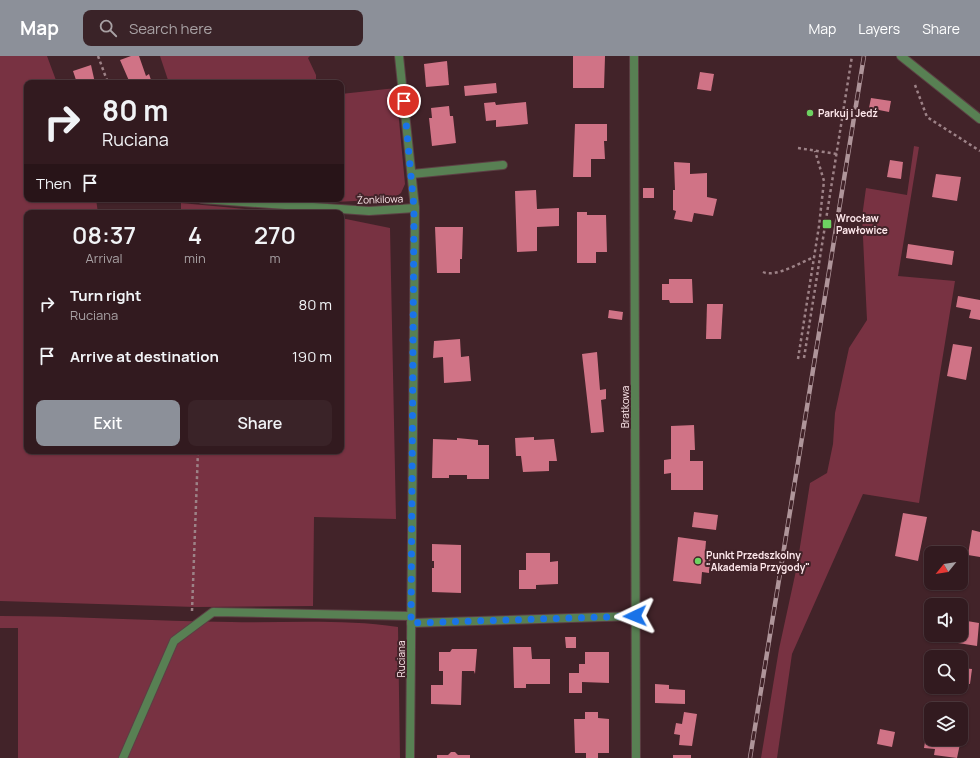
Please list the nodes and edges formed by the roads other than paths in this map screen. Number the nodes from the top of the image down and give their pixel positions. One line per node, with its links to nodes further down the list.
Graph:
1 (399, 56): 6 (street, Ruciana)
2 (634, 56): 9 (street, Bratkowa)
3 (901, 56): 4 (street)
4 (980, 119)
5 (503, 165): 6 (street)
6 (412, 174): 8 (street, Ruciana)
7 (244, 202): 8 (street, Żonkilowa)
8 (414, 208): 10 (street, Ruciana)
9 (635, 616): 10 (street); 13 (street, Bratkowa)
10 (411, 620): 11 (street); 12 (street, Ruciana)
11 (123, 758)
12 (410, 758)
13 (636, 758)

